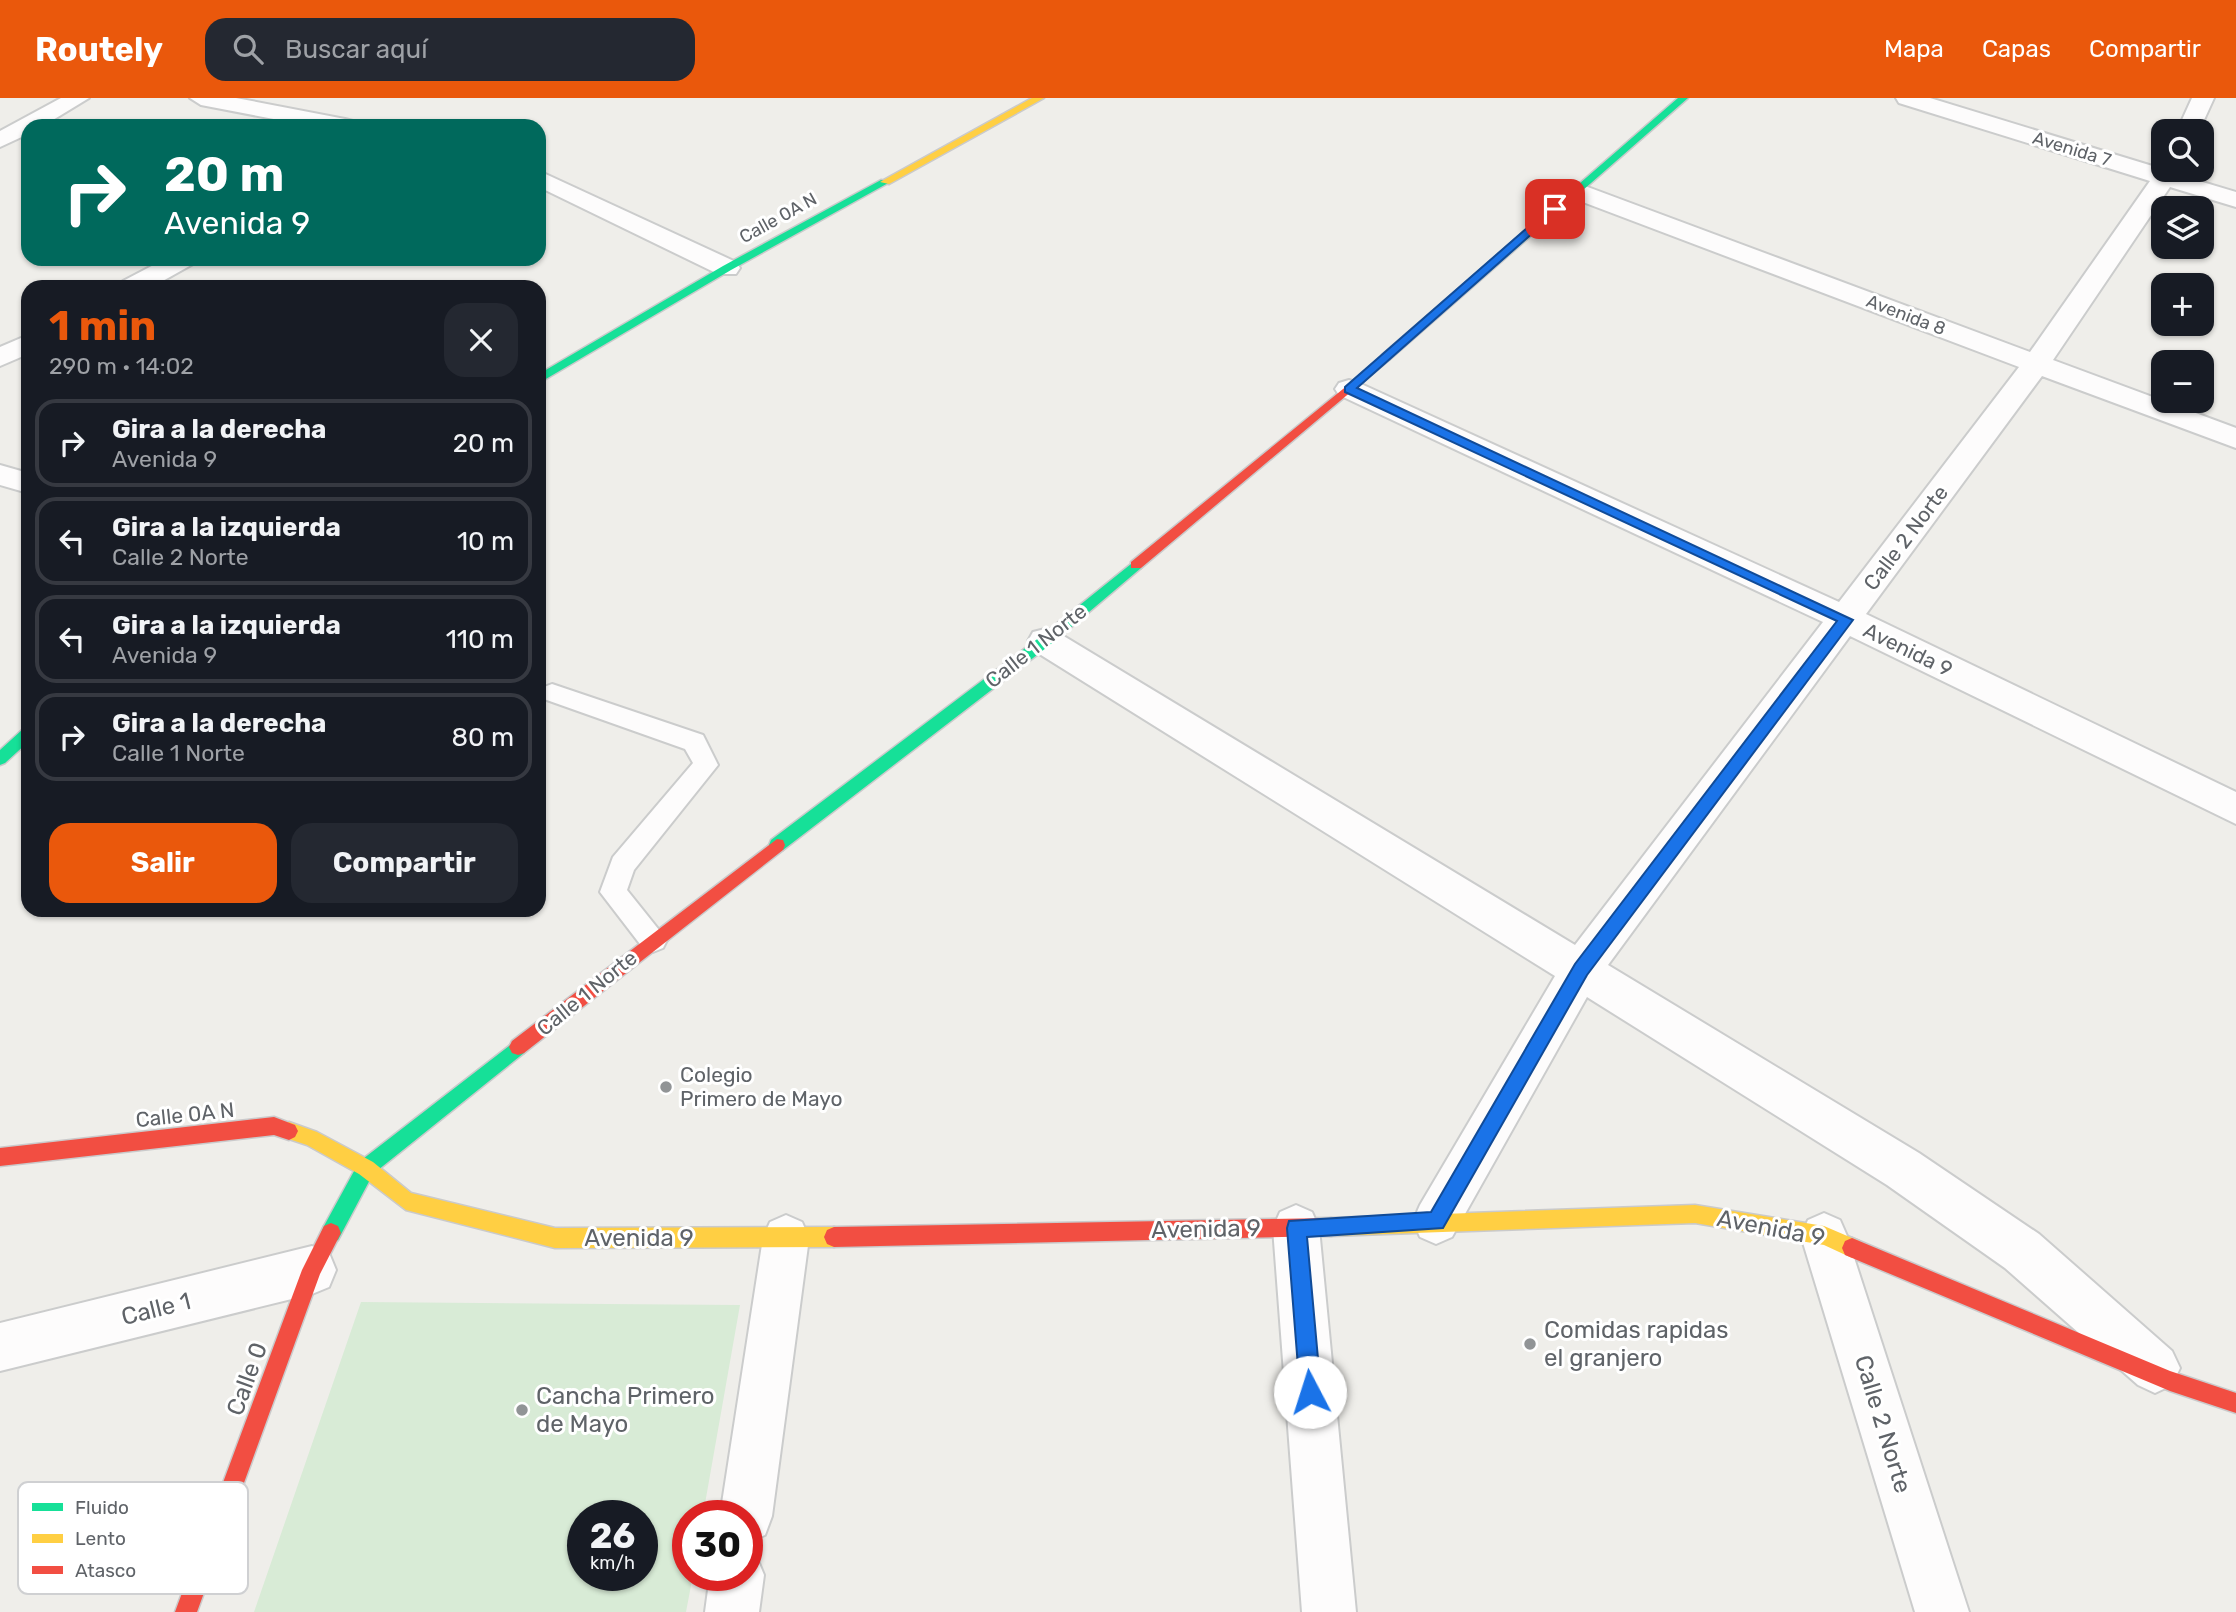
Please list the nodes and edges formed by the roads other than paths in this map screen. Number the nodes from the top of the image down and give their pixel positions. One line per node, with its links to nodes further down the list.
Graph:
1 (78, 98): 8 (street)
2 (201, 98): 9 (street)
3 (1039, 98): 21 (street, Calle 0A N)
4 (1684, 98): 18 (street, Calle 1 Norte)
5 (1907, 98): 14 (street, Avenida 7)
6 (2203, 98): 11 (street)
7 (345, 116): 10 (street)
8 (38, 119)
9 (316, 119)
10 (328, 119)
11 (2193, 119)
12 (21, 128): 13 (street)
13 (0, 139)
14 (2151, 169)
15 (546, 181): 21 (street)
16 (2162, 182): 25 (street, Calle 2 Norte)
17 (2189, 182): 19 (street, Avenida 7)
18 (1576, 191): 25 (street, Avenida 8); 27 (street, Calle 1 Norte)
19 (2236, 200)
20 (171, 266): 22 (street)
21 (727, 268): 26 (street, Calle 0A N)
22 (145, 280)
23 (21, 347): 24 (street)
24 (0, 358)
25 (2036, 364): 28 (street, Avenida 8); 31 (street, Calle 2 Norte)
26 (546, 375)
27 (1349, 389): 31 (street, Avenida 9); 32 (street, Calle 1 Norte)
28 (2236, 439)
29 (0, 475): 30 (street)
30 (21, 481)
31 (1846, 620): 36 (street, Avenida 9); 38 (street, Calle 2 Norte)
32 (1045, 641): 37 (street, Calle 1 Norte); 38 (street)
33 (551, 693): 37 (lane)
34 (21, 740): 35 (street)
35 (0, 759)
36 (2236, 809)
37 (653, 940): 40 (street, Calle 1 Norte)
38 (1581, 970): 41 (street, Calle 2 Norte); 47 (street)
39 (0, 1157): 40 (street, Calle 0A N)
40 (366, 1168): 44 (street, Avenida 9); 45 (street, Calle 0)
41 (1436, 1221): 42 (street, Avenida 9); 43 (street, Avenida 9)
42 (1296, 1228): 44 (street, Avenida 9); 55 (street)
43 (1824, 1236): 47 (street, Avenida 9); 56 (street, Calle 2 Norte)
44 (786, 1238): 50 (street)
45 (312, 1270): 46 (street, Calle 1); 49 (street, Calle 0)
46 (0, 1348)
47 (2170, 1381): 48 (street, Avenida 9)
48 (2236, 1403)
49 (234, 1482)
50 (748, 1500)
51 (735, 1591): 54 (street)
52 (193, 1594): 53 (street, Calle 0)
53 (186, 1612)
54 (732, 1612)
55 (1329, 1612)
56 (1942, 1612)

